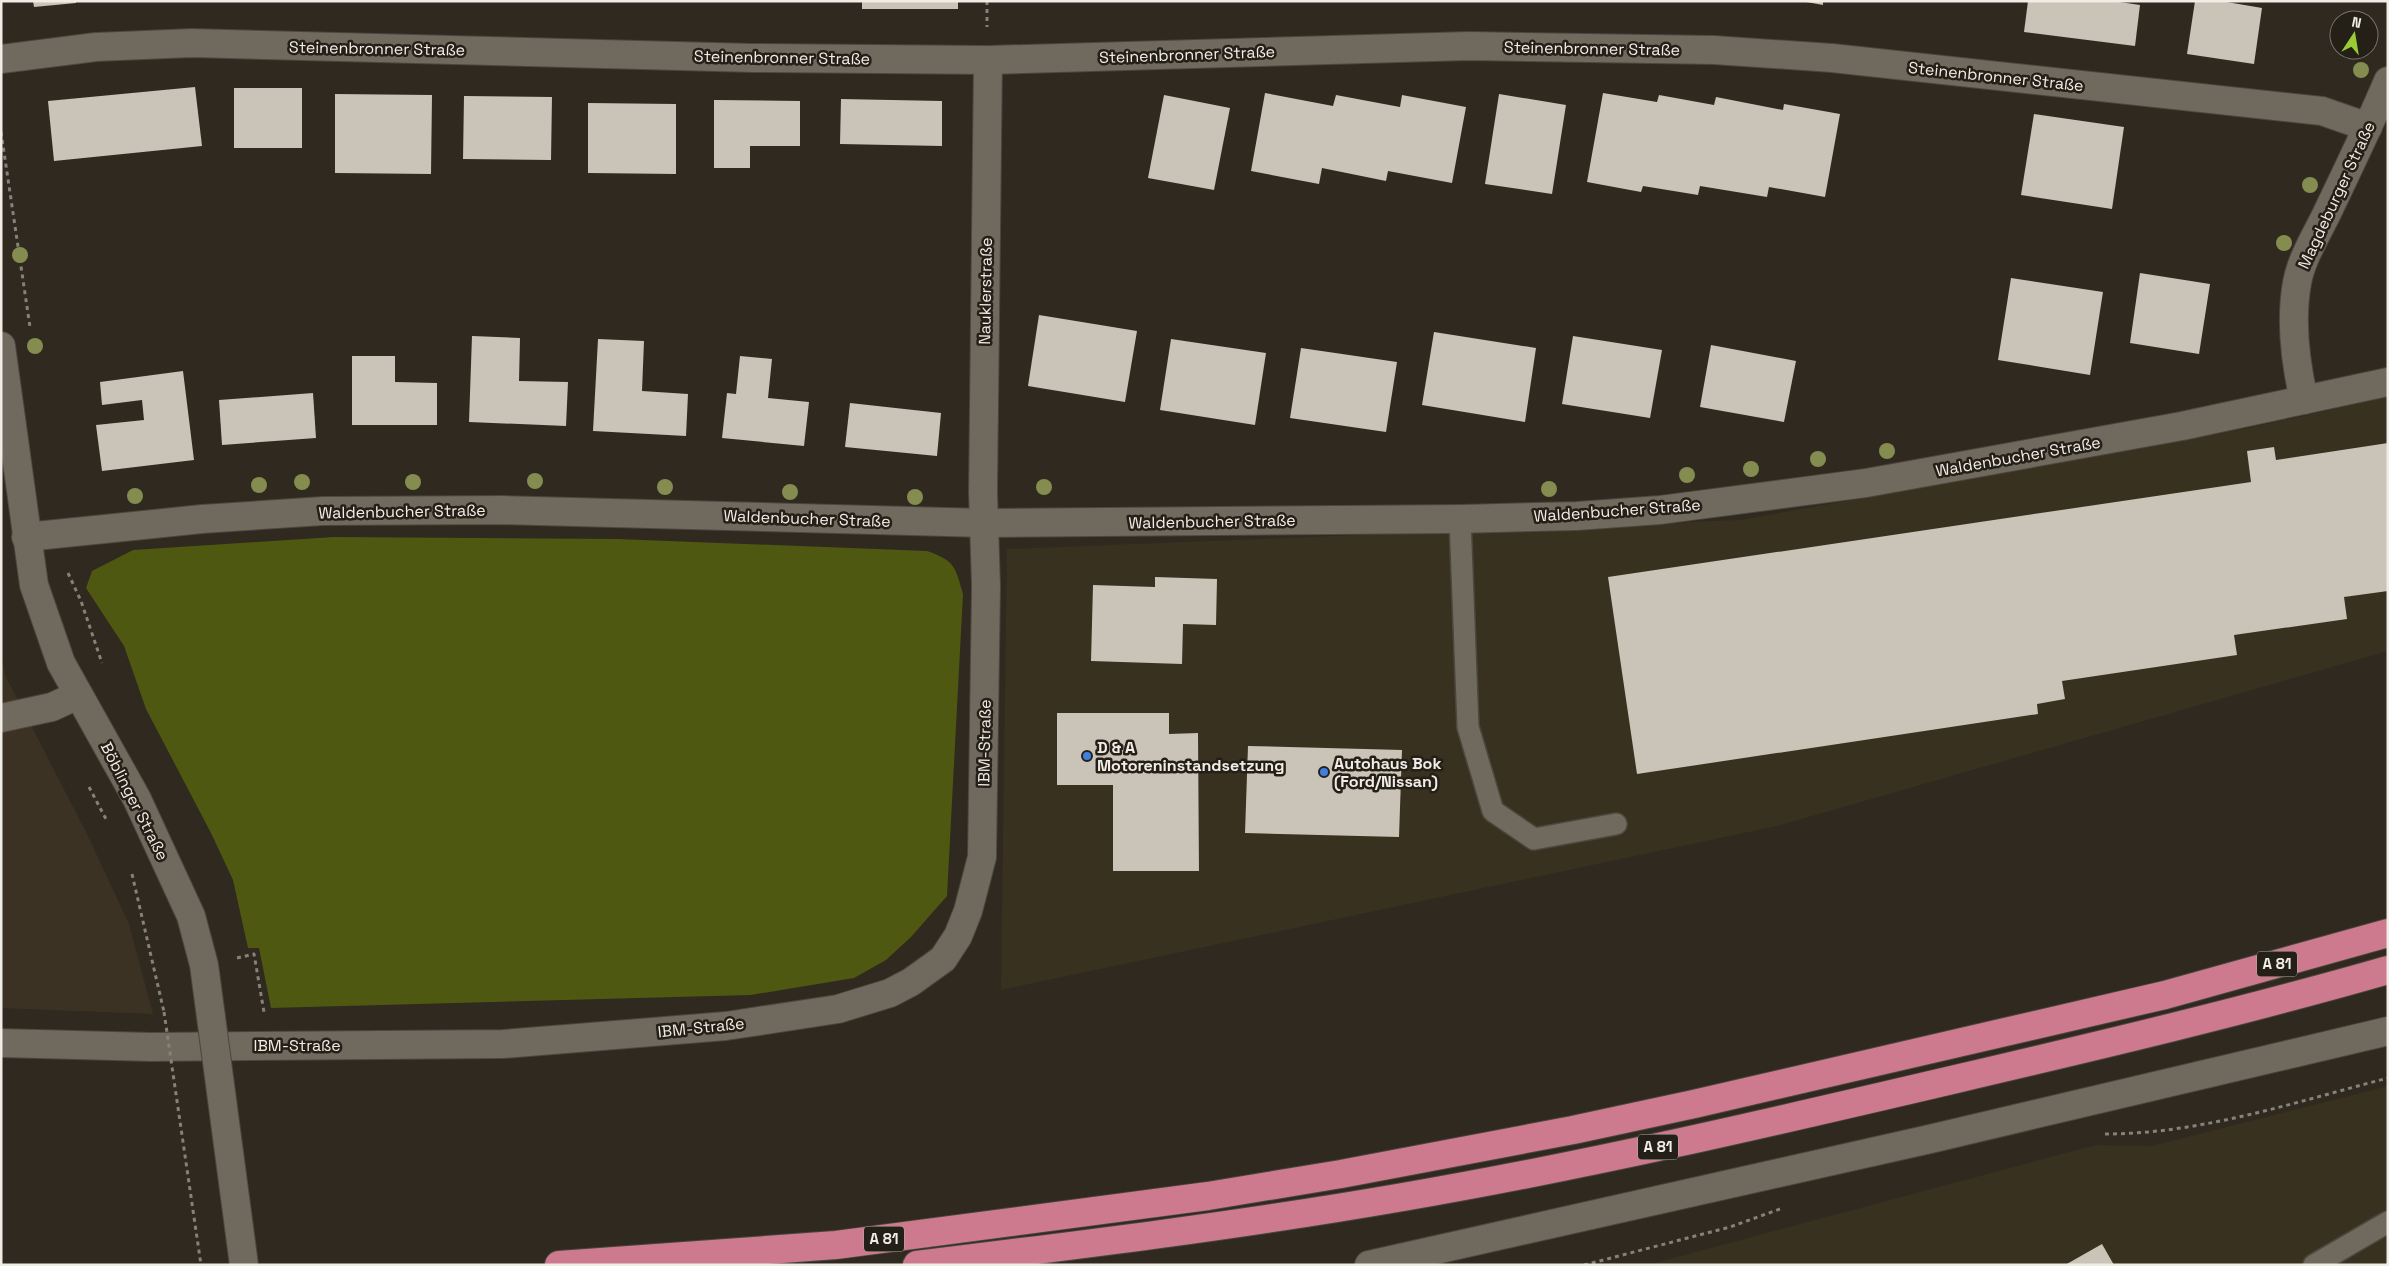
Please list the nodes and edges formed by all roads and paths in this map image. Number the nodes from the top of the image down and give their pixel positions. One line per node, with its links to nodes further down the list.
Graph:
1 (1, 59): 2 (street, Steinenbronner Straße)
2 (988, 60): 4 (street, Steinenbronner Straße); 9 (street, Nauklerstraße)
3 (2388, 81): 4 (street, Magdeburger Straße)
4 (2368, 127): 7 (street, Magdeburger Straße)
5 (1, 346): 10 (street, Böblinger Straße)
6 (2388, 382): 7 (street, Waldenbucher Straße)
7 (2304, 400): 8 (street, Waldenbucher Straße)
8 (1460, 519): 9 (street, Waldenbucher Straße); 16 (lane)
9 (984, 523): 10 (street, Waldenbucher Straße); 24 (street, IBM-Straße)
10 (26, 537): 13 (street, Böblinger Straße)
11 (65, 565): 12 (path)
12 (92, 638)
13 (78, 696): 14 (street); 29 (street, Böblinger Straße, bridge)
14 (1, 718)
15 (85, 780): 17 (path)
16 (1616, 824)
17 (111, 828)
18 (131, 872): 28 (path, bridge)
19 (2388, 932): 30 (highway, A 81)
20 (232, 959): 22 (path)
21 (2388, 970): 31 (highway, A 81)
22 (264, 1011)
23 (2388, 1031): 32 (street)
24 (1, 1043)
25 (2388, 1078): 26 (path)
26 (2098, 1135)
27 (2388, 1222): 33 (lane)
28 (201, 1265)
29 (244, 1265)
30 (559, 1265)
31 (918, 1265)
32 (1369, 1265)
33 (2314, 1265)

